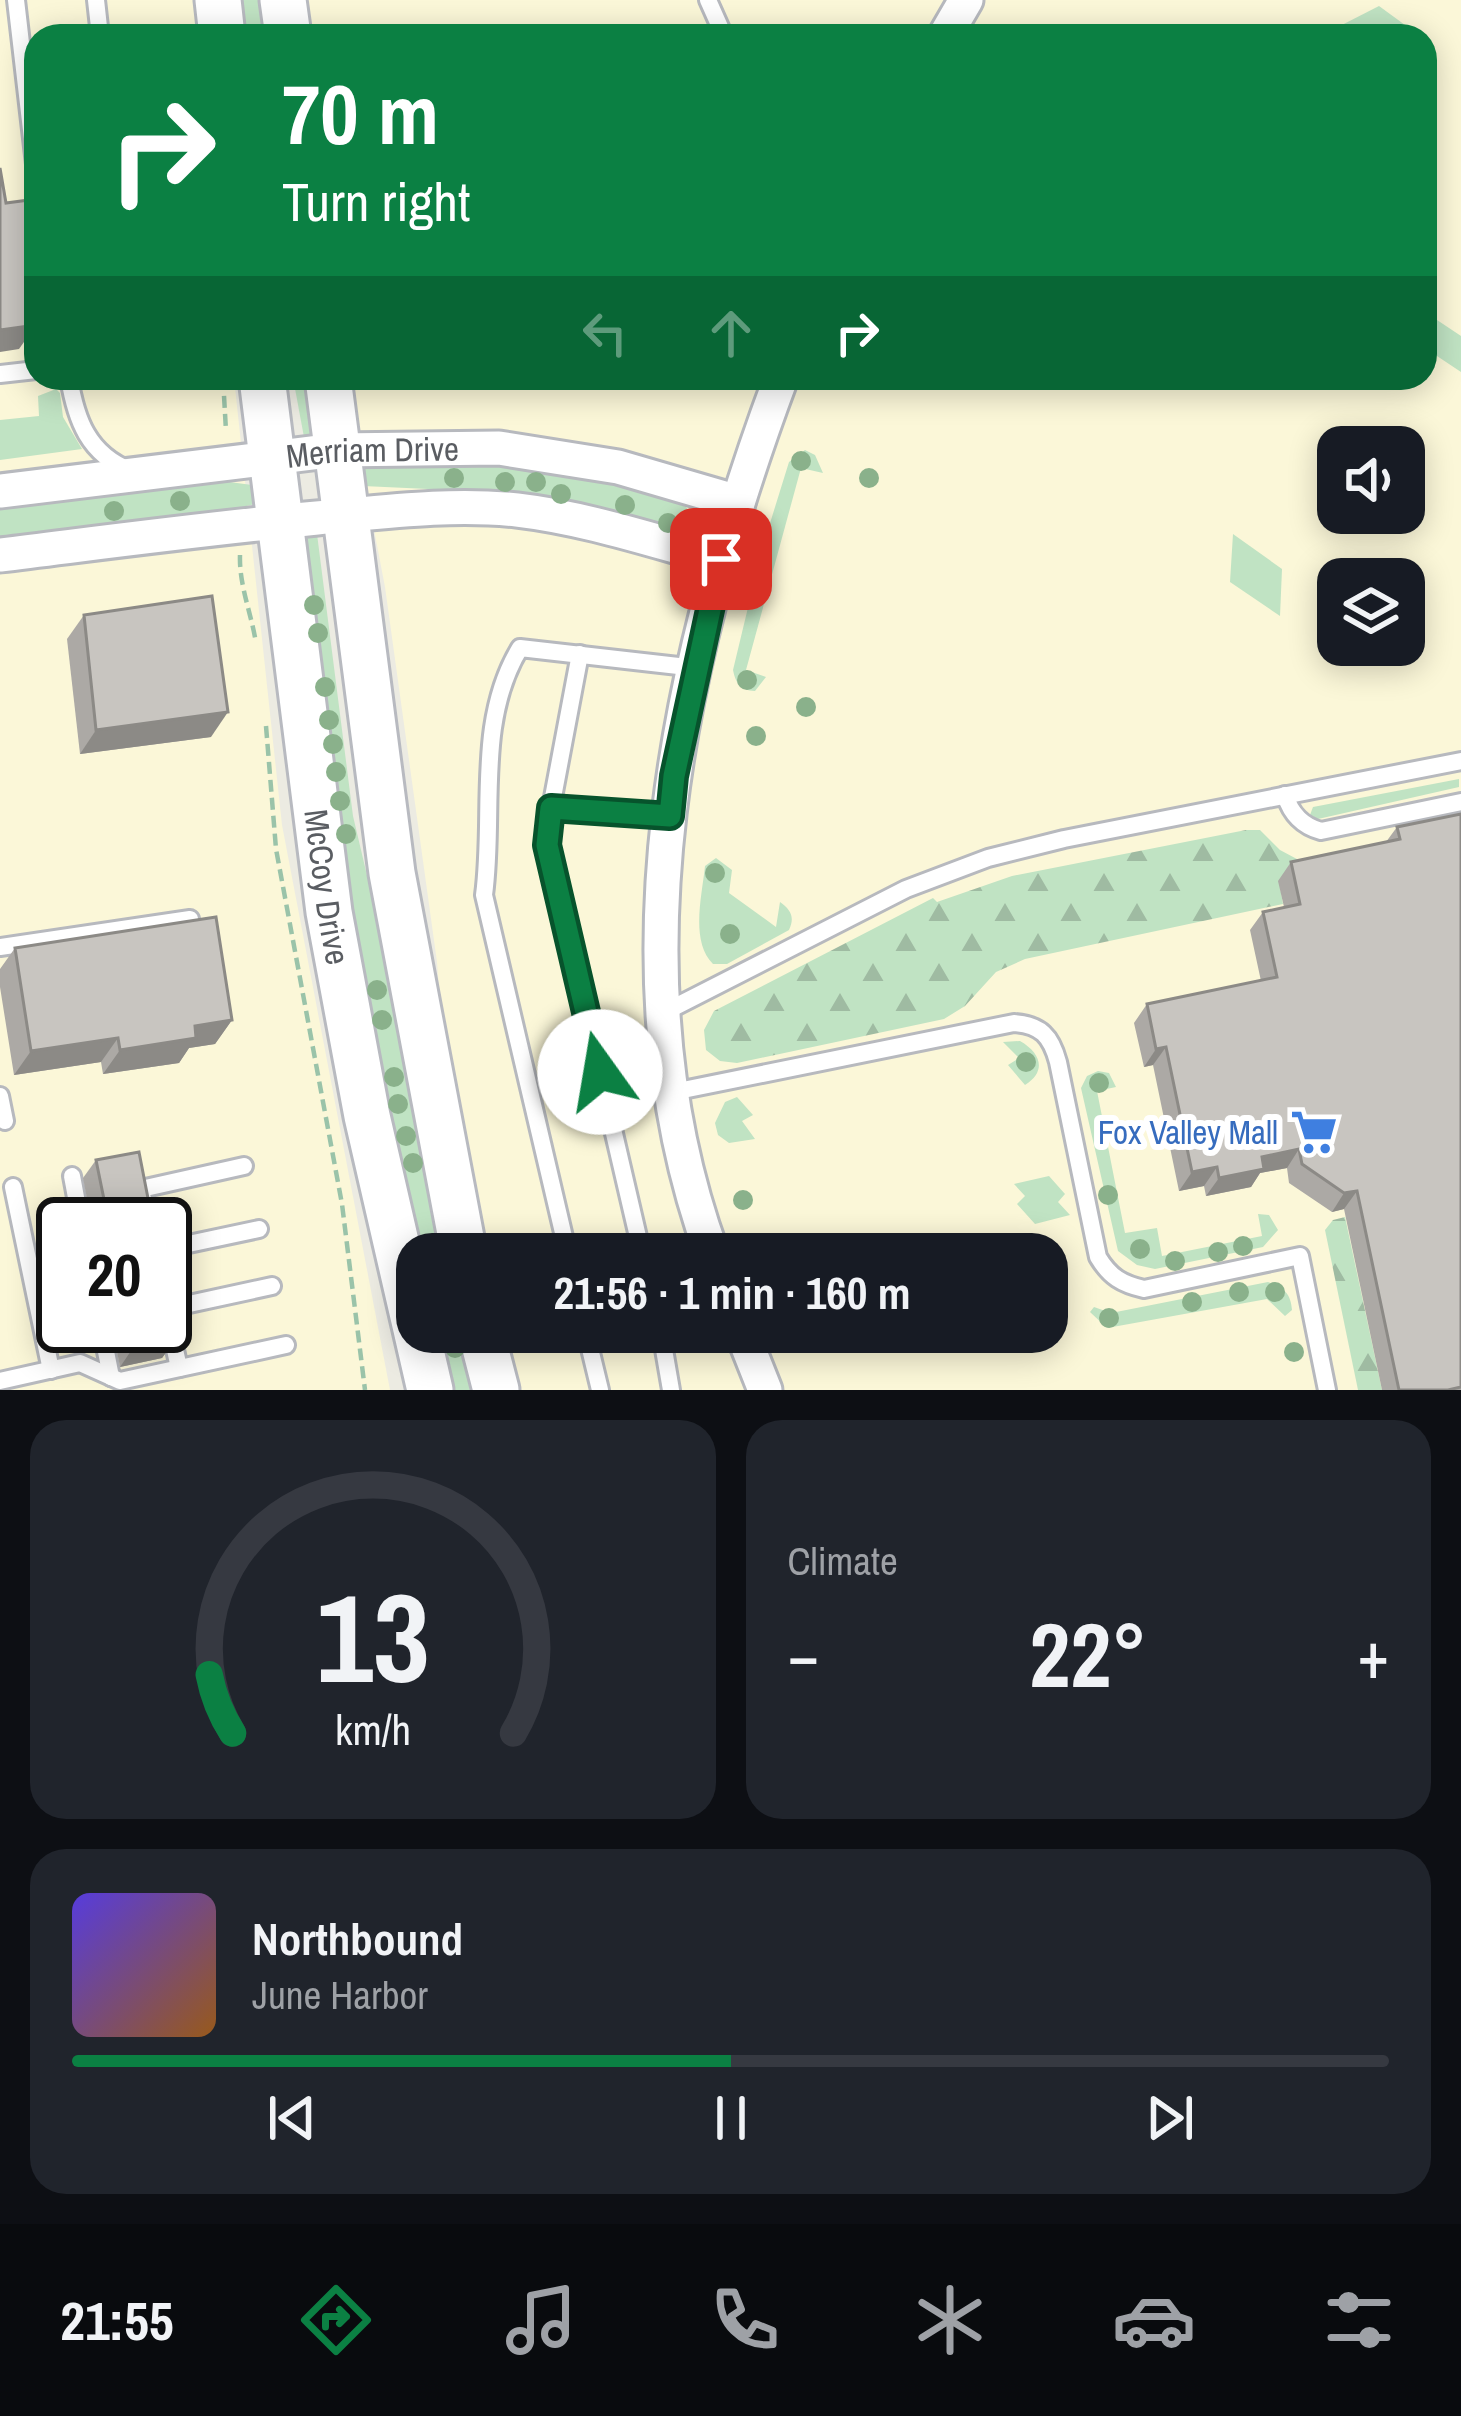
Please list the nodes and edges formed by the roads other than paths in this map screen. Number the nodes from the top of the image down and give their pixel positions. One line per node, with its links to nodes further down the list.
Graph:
1 (16, 0): 2 (lane)
2 (24, 69)
3 (71, 390): 9 (lane)
4 (263, 390): 8 (street, McCoy Drive)
5 (329, 390): 7 (street, McCoy Drive)
6 (777, 390): 11 (street)
7 (336, 450): 8 (street, Merriam Drive); 11 (street, Merriam Drive); 12 (street, McCoy Drive)
8 (270, 456): 9 (street, Merriam Drive); 13 (street, McCoy Drive)
9 (139, 474): 10 (street, Merriam Drive)
10 (0, 491)
11 (738, 502): 15 (street)
12 (345, 515): 13 (street, Merriam Drive); 15 (street, Merriam Drive); 35 (street, McCoy Drive)
13 (277, 522): 14 (street, Merriam Drive); 53 (street, McCoy Drive)
14 (0, 555)
15 (721, 559): 17 (street)
16 (580, 654): 17 (lane); 21 (lane); 36 (lane)
17 (697, 668): 22 (street)
18 (1461, 760): 19 (lane)
19 (1285, 795): 20 (lane); 25 (lane)
20 (1461, 802)
21 (551, 808): 22 (lane); 37 (lane)
22 (670, 816): 25 (street)
23 (190, 919): 24 (lane)
24 (0, 947)
25 (663, 1012): 26 (street)
26 (673, 1093): 38 (street); 58 (lane)
27 (0, 1096): 28 (lane)
28 (5, 1121)
29 (244, 1166): 33 (lane)
30 (72, 1176): 32 (lane)
31 (13, 1186): 50 (lane)
32 (76, 1197)
33 (143, 1197)
34 (260, 1229): 39 (lane)
35 (460, 1233)
36 (563, 1233)
37 (637, 1233)
38 (707, 1233)
39 (192, 1243)
40 (272, 1286): 41 (lane)
41 (192, 1301)
42 (286, 1345): 49 (lane)
43 (106, 1353): 51 (lane)
44 (175, 1353): 49 (lane)
45 (486, 1353): 54 (street)
46 (591, 1353): 55 (lane)
47 (665, 1353): 56 (lane)
48 (750, 1353): 57 (street)
49 (178, 1368): 51 (lane)
50 (51, 1370): 51 (lane); 52 (lane)
51 (111, 1377)
52 (0, 1381)
53 (430, 1390)
54 (496, 1390)
55 (600, 1390)
56 (671, 1390)
57 (765, 1390)
58 (1327, 1390)

